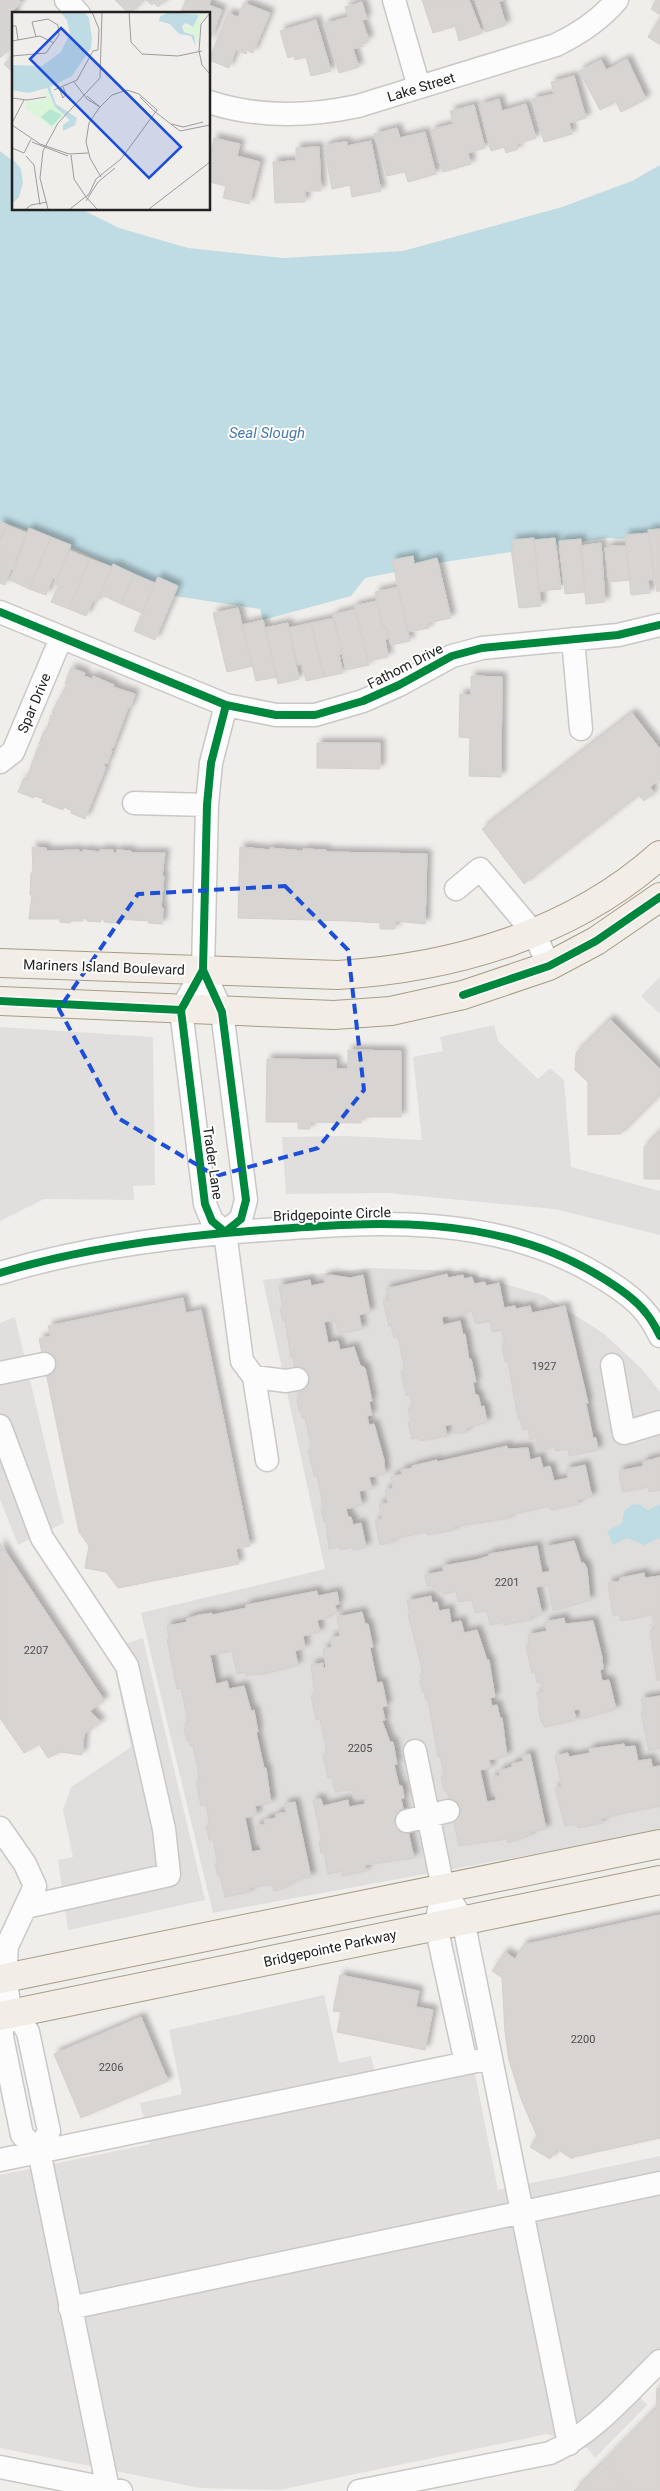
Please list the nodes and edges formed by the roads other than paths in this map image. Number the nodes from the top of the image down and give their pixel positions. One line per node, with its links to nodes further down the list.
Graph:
1 (66, 0): 4 (street)
2 (394, 0): 5 (street)
3 (617, 0): 5 (street, Lake Street)
4 (77, 12)
5 (419, 87): 6 (street, Lake Street)
6 (210, 102)
7 (0, 612): 9 (street, Fathom Drive)
8 (660, 625): 10 (street, Fathom Drive)
9 (61, 638): 11 (street, Fathom Drive); 13 (street, Spar Drive)
10 (573, 639): 11 (street, Fathom Drive); 12 (street)
11 (226, 705): 15 (street, Trader Lane)
12 (581, 729)
13 (0, 762)
14 (134, 803): 15 (street)
15 (207, 805): 22 (street, Trader Lane)
16 (660, 855): 19 (main road, Mariners Island Boulevard)
17 (456, 889): 19 (street)
18 (660, 897): 21 (main road)
19 (534, 933): 21 (street); 22 (main road, Mariners Island Boulevard)
20 (0, 964): 22 (main road, Mariners Island Boulevard)
21 (549, 966): 25 (main road)
22 (203, 970): 24 (street, Trader Lane); 25 (street, Trader Lane)
23 (0, 1001): 24 (main road)
24 (181, 1010): 25 (main road); 26 (street, Trader Lane)
25 (222, 1012): 26 (street, Trader Lane)
26 (225, 1232): 27 (street, Bridgepointe Circle); 28 (street, Bridgepointe Circle); 33 (street)
27 (0, 1273)
28 (653, 1317): 29 (street, Bridgepointe Circle)
29 (660, 1336)
30 (44, 1364): 32 (street)
31 (612, 1365): 35 (street)
32 (0, 1373)
33 (254, 1377): 34 (street); 37 (street)
34 (296, 1379)
35 (660, 1422)
36 (0, 1426): 43 (street)
37 (267, 1460)
38 (415, 1751): 42 (street)
39 (0, 1828): 43 (street)
40 (660, 1844): 42 (main road)
41 (660, 1880): 44 (main road, Bridgepointe Parkway)
42 (443, 1888): 44 (street); 45 (street); 46 (main road)
43 (26, 1907): 46 (street)
44 (463, 1920): 45 (main road, Bridgepointe Parkway); 48 (street)
45 (436, 1926): 47 (main road, Bridgepointe Parkway); 49 (street)
46 (2, 1978): 47 (street)
47 (6, 2015): 50 (street)
48 (491, 2058): 49 (street); 53 (street)
49 (466, 2063): 50 (street)
50 (39, 2151): 51 (street); 54 (street)
51 (0, 2160)
52 (660, 2183): 53 (street)
53 (522, 2212): 54 (street); 56 (street)
54 (70, 2308): 58 (street)
55 (660, 2361): 56 (street)
56 (568, 2444): 59 (street)
57 (0, 2467): 58 (street)
58 (114, 2490)
59 (359, 2491)

